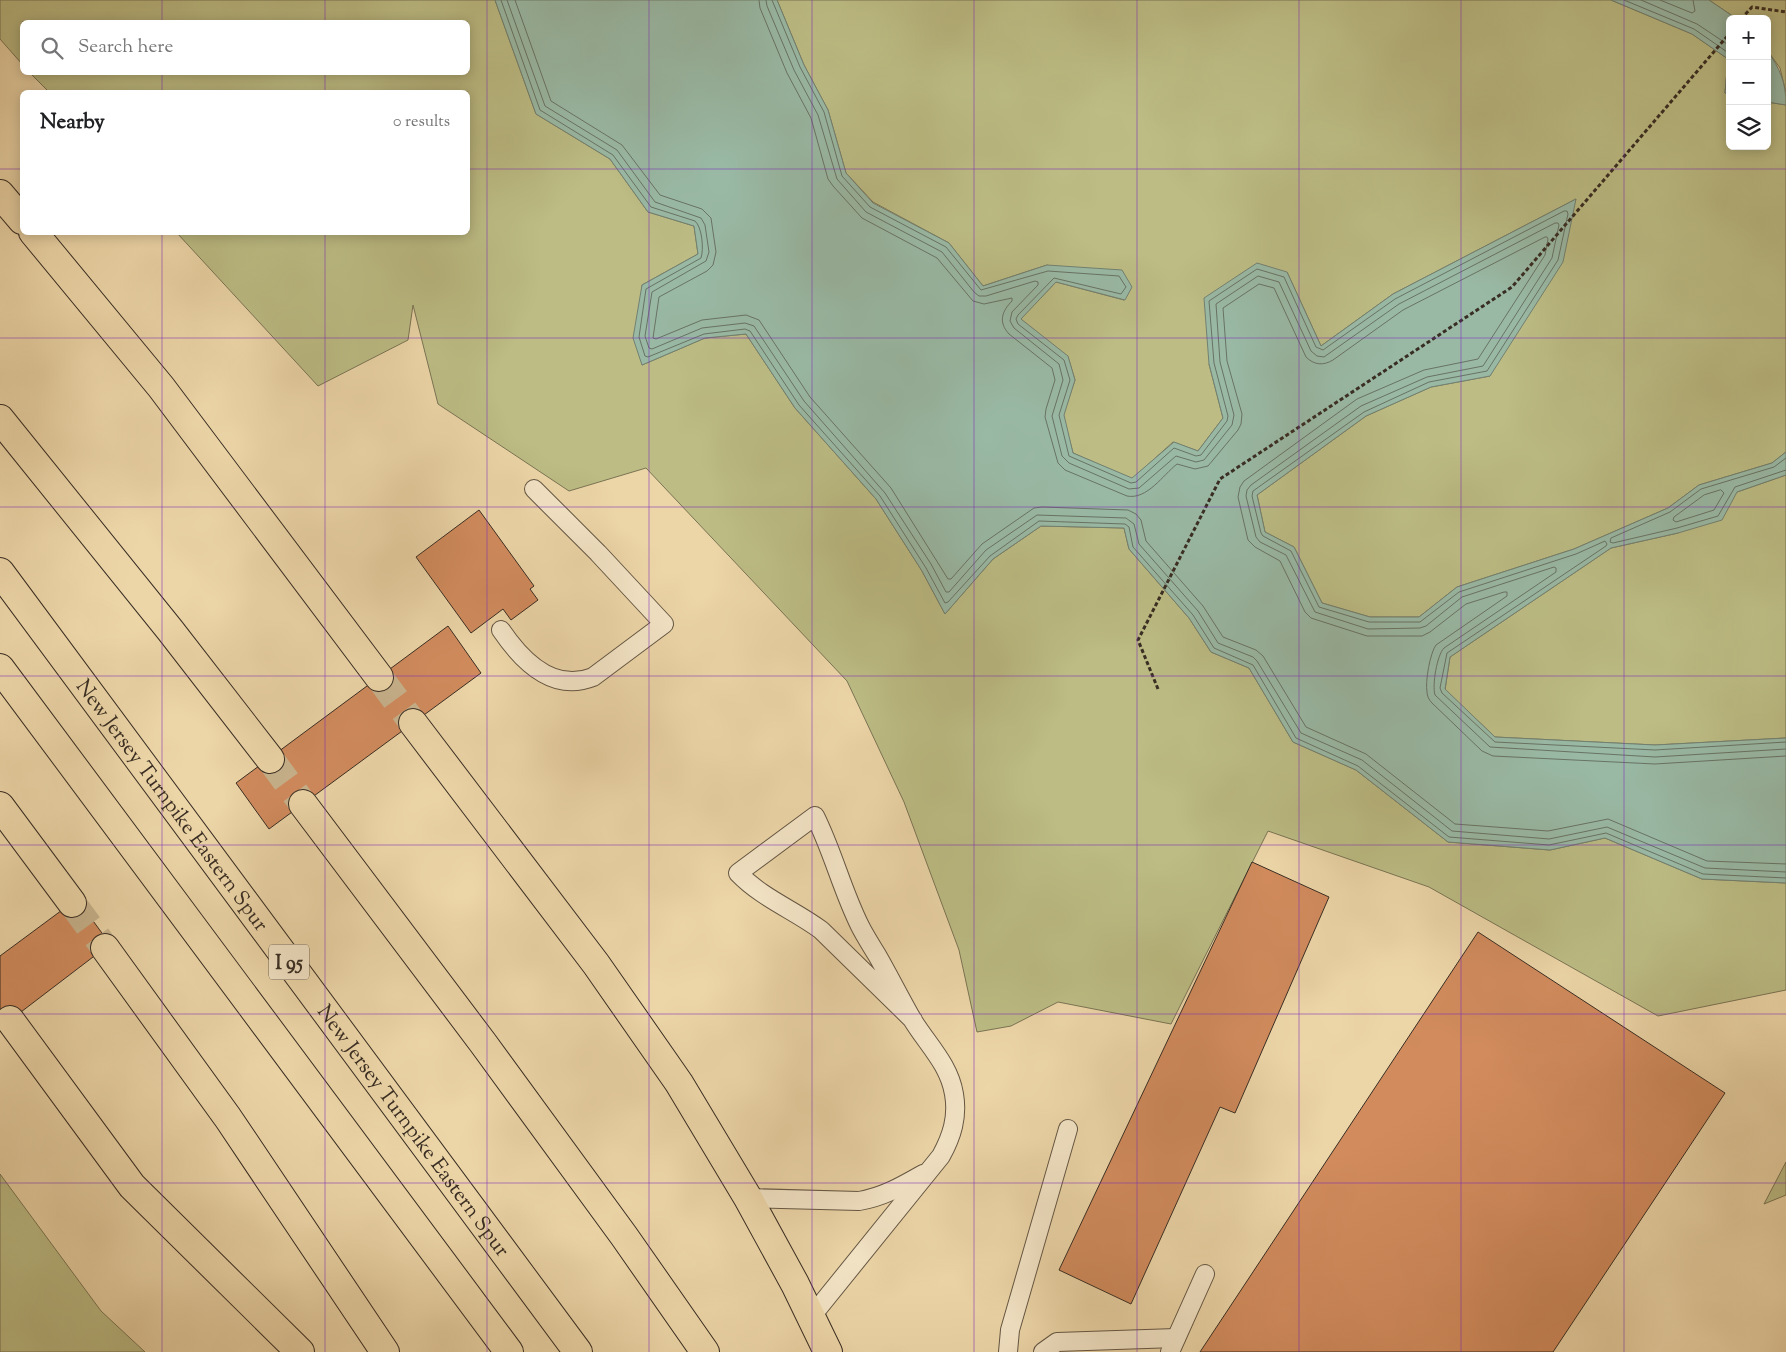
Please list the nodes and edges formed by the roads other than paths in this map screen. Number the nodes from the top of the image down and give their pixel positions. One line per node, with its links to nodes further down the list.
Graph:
1 (0, 194): 2 (highway)
2 (20, 218)
3 (35, 235): 9 (highway)
4 (0, 419): 11 (highway)
5 (534, 489): 7 (lane)
6 (0, 572): 27 (highway, New Jersey Turnpike Eastern Spur / I 95)
7 (501, 630)
8 (0, 668): 26 (highway, I 95)
9 (379, 676)
10 (414, 722): 20 (highway)
11 (270, 759)
12 (303, 804): 28 (highway)
13 (0, 806): 14 (highway)
14 (72, 903)
15 (105, 948): 25 (highway)
16 (10, 1020): 24 (highway)
17 (913, 1020): 17 (lane); 19 (lane)
18 (1068, 1129): 30 (lane)
19 (934, 1167): 20 (lane); 22 (lane)
20 (748, 1198): 22 (highway)
21 (1205, 1274): 23 (lane)
22 (811, 1317): 29 (highway)
23 (1173, 1345): 31 (lane)
24 (300, 1352)
25 (386, 1352)
26 (509, 1352)
27 (578, 1352)
28 (705, 1352)
29 (828, 1352)
30 (1008, 1352)
31 (1042, 1352)

